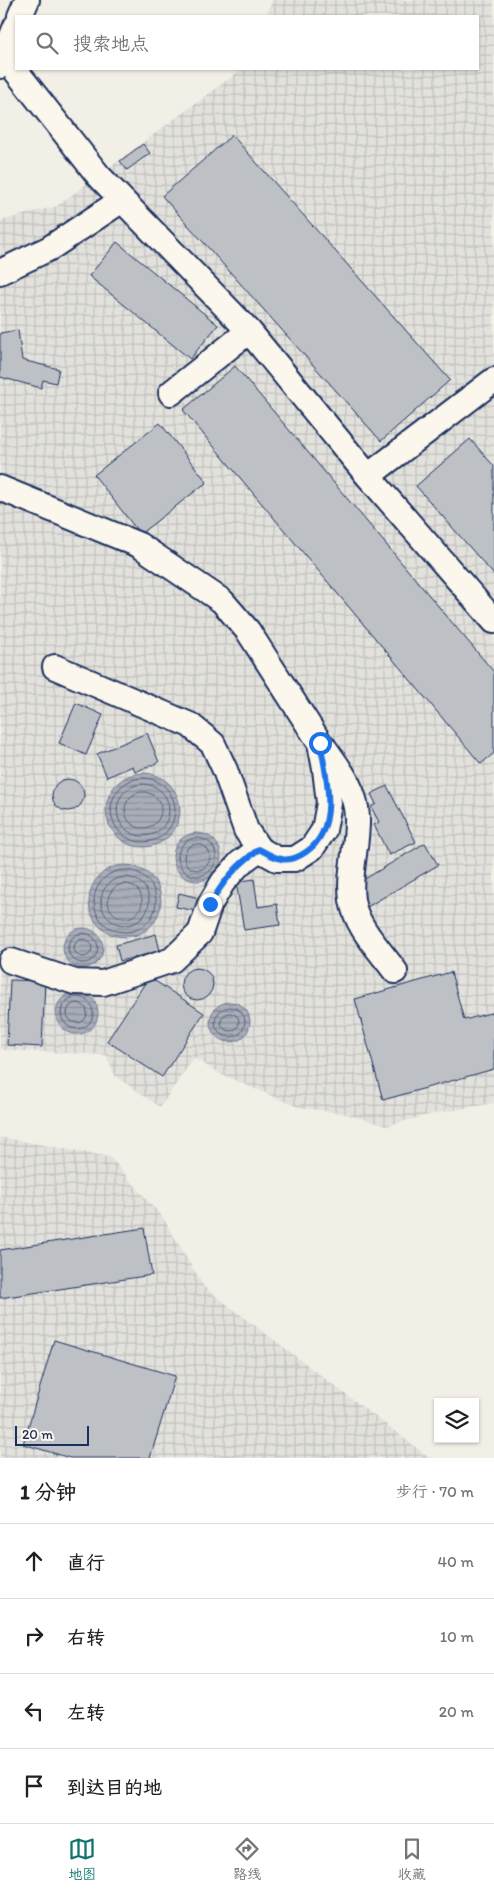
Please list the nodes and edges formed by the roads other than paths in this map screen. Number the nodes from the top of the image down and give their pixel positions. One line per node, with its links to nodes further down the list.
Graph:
1 (27, 0): 2 (street)
2 (20, 15)
3 (15, 28): 4 (street)
4 (2, 61): 5 (street)
5 (122, 200): 6 (street); 7 (street)
6 (0, 272)
7 (249, 331): 9 (street); 10 (street)
8 (494, 380): 10 (street)
9 (171, 393)
10 (368, 476): 12 (street)
11 (0, 488): 14 (street)
12 (494, 621)
13 (55, 667): 15 (street)
14 (320, 743): 15 (street); 17 (street)
15 (259, 849): 16 (street)
16 (11, 961)
17 (395, 971)

